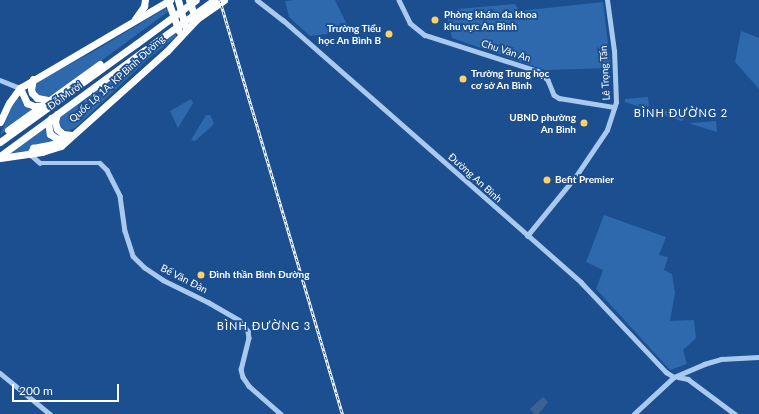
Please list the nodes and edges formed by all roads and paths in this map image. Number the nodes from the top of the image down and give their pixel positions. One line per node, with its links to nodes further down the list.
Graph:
1 (145, 0): 14 (highway)
2 (178, 0): 15 (highway)
3 (189, 0): 13 (highway); 17 (highway)
4 (197, 0): 12 (highway); 17 (highway, bridge)
5 (207, 0): 17 (highway)
6 (224, 0): 11 (highway)
7 (257, 0): 33 (street, Đường An Bình)
8 (399, 0): 23 (street, Chu Văn An)
9 (607, 0): 23 (street, Lê Trọng Tấn)
10 (169, 1): 14 (highway); 16 (highway)
11 (214, 4): 12 (highway); 17 (highway, bridge)
12 (205, 13): 13 (highway)
13 (196, 20): 15 (highway)
14 (132, 22): 18 (highway)
15 (187, 29): 16 (highway)
16 (181, 34): 26 (highway)
17 (138, 46): 21 (highway, Đỗ Mười); 24 (highway, Đỗ Mười)
18 (33, 79): 20 (highway); 21 (highway)
19 (0, 80): 20 (street)
20 (20, 88): 22 (highway); 25 (highway)
21 (49, 103): 22 (highway); 29 (highway, Đỗ Mười)
22 (40, 106): 27 (highway, Đỗ Mười)
23 (614, 107): 33 (street, Lê Trọng Tấn)
24 (56, 113): 26 (highway); 28 (highway); 30 (highway, Đỗ Mười); 32 (highway, Đỗ Mười)
25 (0, 122)
26 (74, 134): 28 (highway); 31 (highway)
27 (0, 137)
28 (63, 140): 31 (highway)
29 (0, 142)
30 (0, 152)
31 (30, 154): 32 (highway); 38 (street, Bế Văn Đàn)
32 (0, 157)
33 (527, 236): 36 (street, Đường An Bình)
34 (759, 357): 36 (street)
35 (0, 373): 37 (street)
36 (674, 377): 39 (street); 40 (street)
37 (50, 414)
38 (281, 414)
39 (634, 414)
40 (735, 414)

